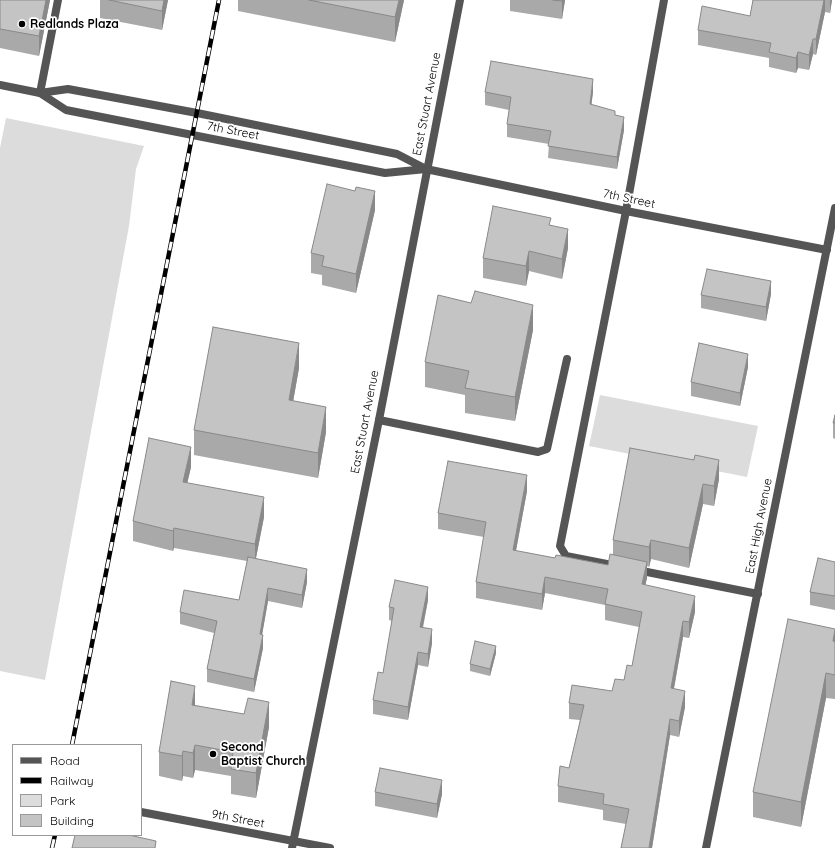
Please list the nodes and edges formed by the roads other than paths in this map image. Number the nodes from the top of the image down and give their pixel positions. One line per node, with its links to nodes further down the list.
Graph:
1 (58, 0): 5 (street)
2 (460, 0): 6 (street, East Stuart Avenue)
3 (664, 0): 8 (street)
4 (0, 85): 5 (street, 7th Street)
5 (40, 93): 6 (street, 7th Street); 6 (street, 7th Street)
6 (426, 169): 8 (street, 7th Street); 11 (street, East Stuart Avenue)
7 (835, 208): 9 (street, East High Avenue)
8 (626, 211): 9 (street, 7th Street); 12 (street)
9 (827, 250): 12 (street, East High Avenue)
10 (567, 359): 11 (street)
11 (379, 420): 14 (street, East Stuart Avenue)
12 (758, 594): 16 (street, East High Avenue)
13 (142, 812): 14 (street, 9th Street)
14 (292, 844): 15 (street, 9th Street)
15 (330, 848)
16 (706, 848)

